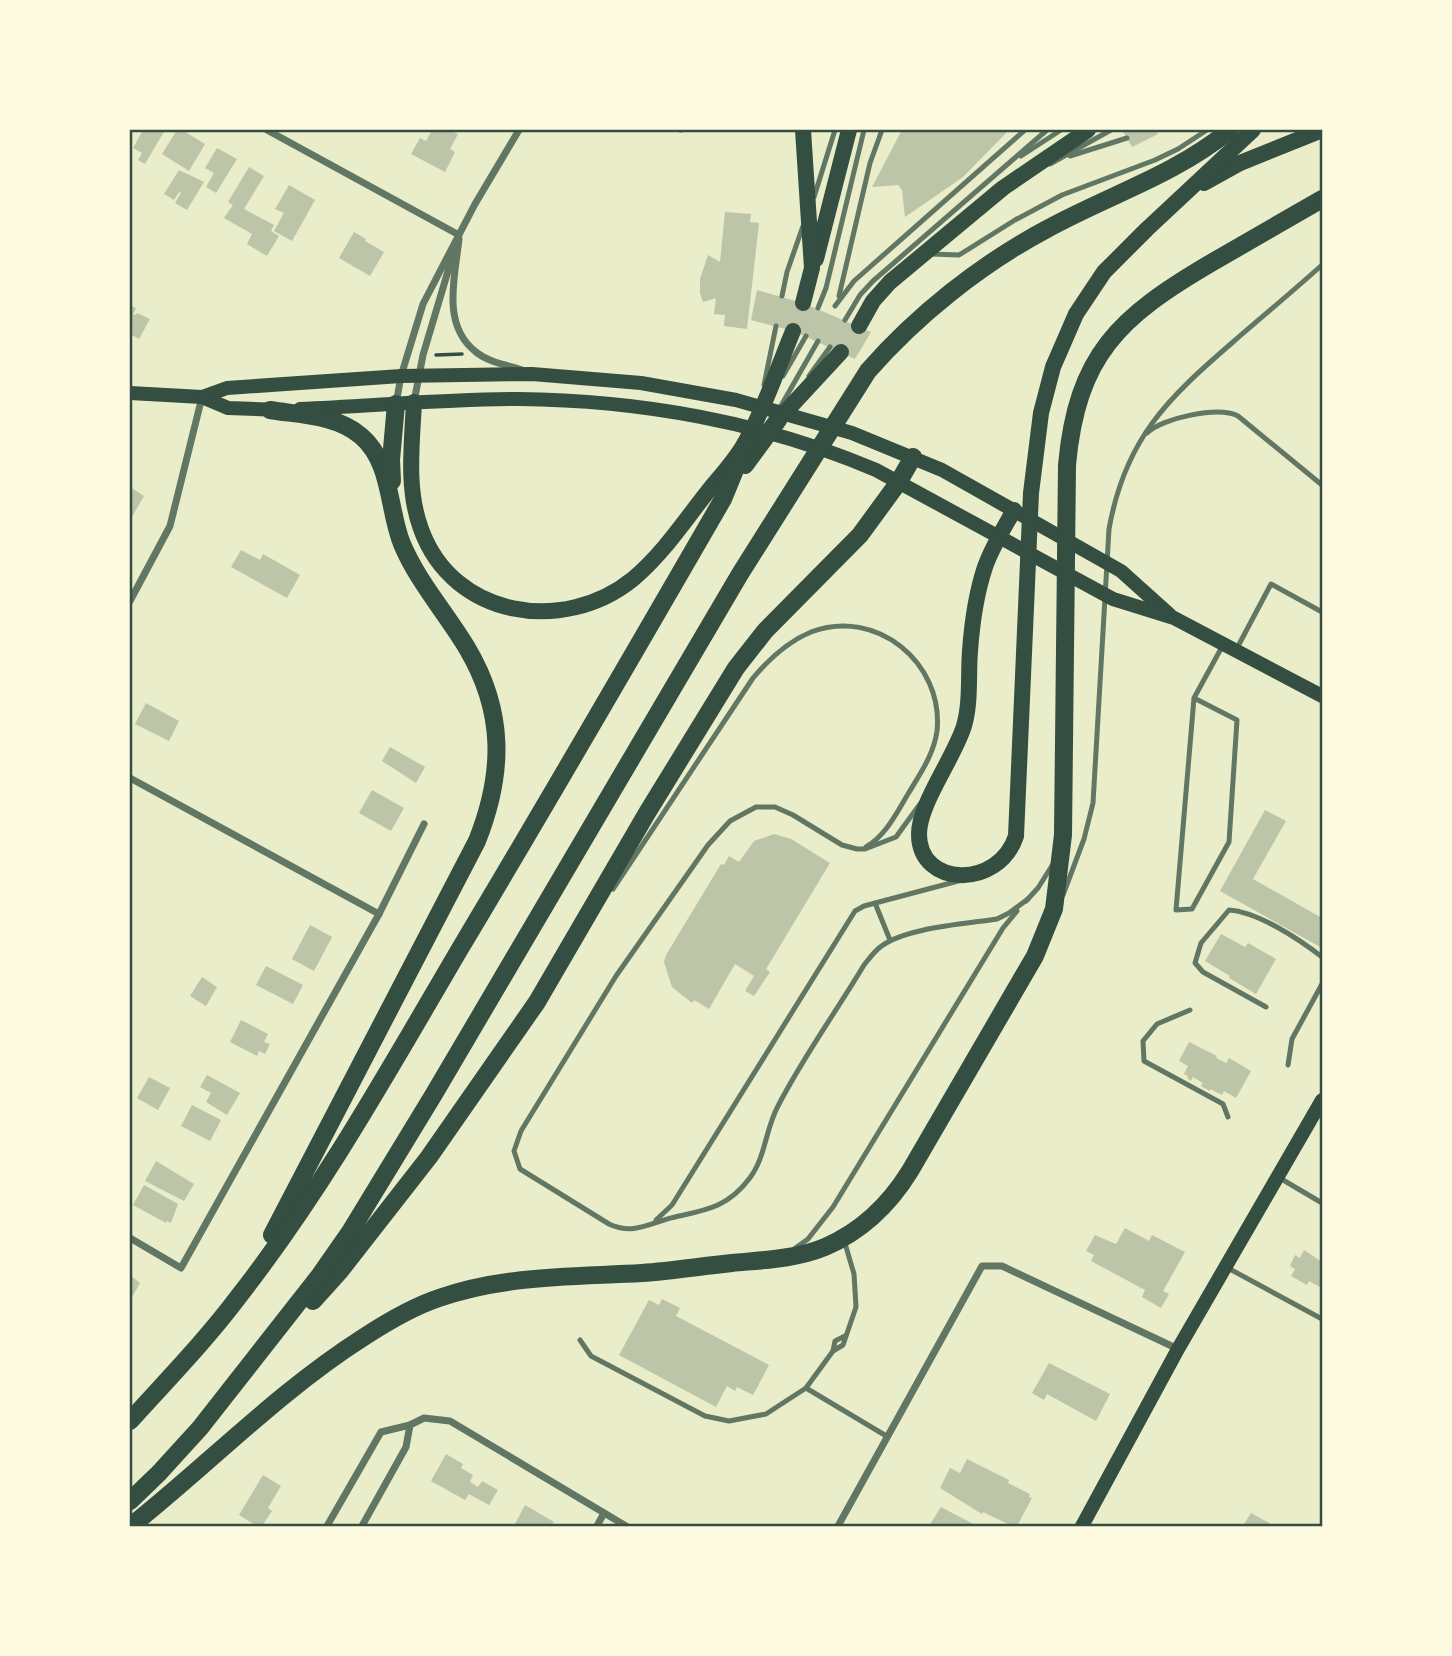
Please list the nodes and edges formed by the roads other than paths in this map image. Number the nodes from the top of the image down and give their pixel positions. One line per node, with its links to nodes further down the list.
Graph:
1 (267, 130): 24 (street)
2 (519, 130): 24 (street)
3 (803, 130): 23 (highway)
4 (835, 130): 23 (lane)
5 (849, 130): 27 (highway)
6 (864, 130): 29 (lane)
7 (882, 130): 30 (lane)
8 (1024, 130): 30 (lane)
9 (1047, 130): 19 (lane)
10 (1060, 130): 19 (lane)
11 (1088, 130): 20 (highway)
12 (1111, 130): 18 (lane)
13 (1207, 130): 25 (lane)
14 (1230, 130): 93 (highway)
15 (1253, 130): 22 (highway)
16 (1322, 130): 22 (highway)
17 (1127, 138): 18 (lane)
18 (1061, 159): 20 (lane)
19 (1001, 170): 32 (lane)
20 (1003, 188): 25 (highway)
21 (1322, 199): 63 (highway)
22 (1168, 209): 65 (highway)
23 (808, 212): 27 (highway); 28 (lane)
24 (459, 235): 37 (street); 38 (street); 39 (street)
25 (918, 258): 32 (highway)
26 (1322, 265): 47 (lane)
27 (810, 281): 29 (highway)
28 (782, 296)
29 (810, 305)
30 (835, 306): 31 (lane)
31 (831, 314)
32 (852, 323)
33 (776, 326): 44 (lane)
34 (799, 334): 44 (highway)
35 (818, 341): 46 (lane)
36 (836, 349): 45 (highway)
37 (532, 374): 39 (main road); 48 (main road)
38 (401, 376): 39 (main road); 41 (main road); 42 (street)
39 (418, 376): 42 (street)
40 (130, 393): 41 (main road)
41 (202, 397): 43 (main road); 54 (street)
42 (405, 403): 43 (main road); 46 (highway); 50 (main road); 52 (highway)
43 (270, 410): 52 (highway)
44 (758, 419): 46 (highway)
45 (778, 420): 46 (highway)
46 (752, 445): 86 (highway)
47 (1133, 453): 49 (lane); 69 (lane)
48 (913, 457): 50 (highway); 51 (main road)
49 (1322, 485)
50 (905, 486): 53 (main road); 73 (highway)
51 (1019, 513): 53 (highway); 56 (main road)
52 (394, 516): 86 (highway)
53 (999, 536): 56 (main road); 61 (highway)
54 (130, 601)
55 (1322, 612): 57 (lane)
56 (1174, 618): 57 (main road)
57 (1229, 648): 58 (main road); 59 (lane)
58 (1322, 696)
59 (1194, 698): 59 (lane)
60 (130, 778): 68 (street)
61 (932, 792): 64 (lane); 65 (highway)
62 (425, 824): 68 (street)
63 (1063, 835): 66 (lane); 69 (highway)
64 (857, 849): 73 (lane); 81 (lane)
65 (980, 874): 67 (lane)
66 (1028, 899): 70 (lane); 84 (lane)
67 (875, 903): 70 (lane); 81 (lane)
68 (379, 914): 83 (street)
69 (1046, 933): 82 (highway)
70 (890, 940): 81 (lane)
71 (1322, 957): 74 (lane)
72 (1322, 984): 76 (lane)
73 (537, 1002): 93 (highway)
74 (1266, 1007)
75 (1190, 1010): 78 (lane)
76 (1289, 1065)
77 (1322, 1100): 79 (main road)
78 (1228, 1117)
79 (1278, 1177): 80 (lane); 85 (main road)
80 (1322, 1203)
81 (641, 1228)
82 (843, 1237): 84 (highway); 90 (lane)
83 (130, 1238)
84 (768, 1259): 97 (highway)
85 (1226, 1267): 87 (lane); 89 (main road)
86 (239, 1297): 91 (highway)
87 (1322, 1320)
88 (580, 1340): 90 (lane)
89 (1178, 1349): 94 (street); 103 (main road)
90 (806, 1388): 94 (lane)
91 (130, 1420)
92 (410, 1425): 96 (street); 98 (street); 99 (street)
93 (200, 1428): 95 (highway)
94 (887, 1437): 102 (street)
95 (130, 1501)
96 (604, 1513): 100 (street); 101 (street)
97 (131, 1527)
98 (327, 1527)
99 (362, 1527)
100 (597, 1527)
101 (626, 1527)
102 (838, 1527)
103 (1082, 1527)

